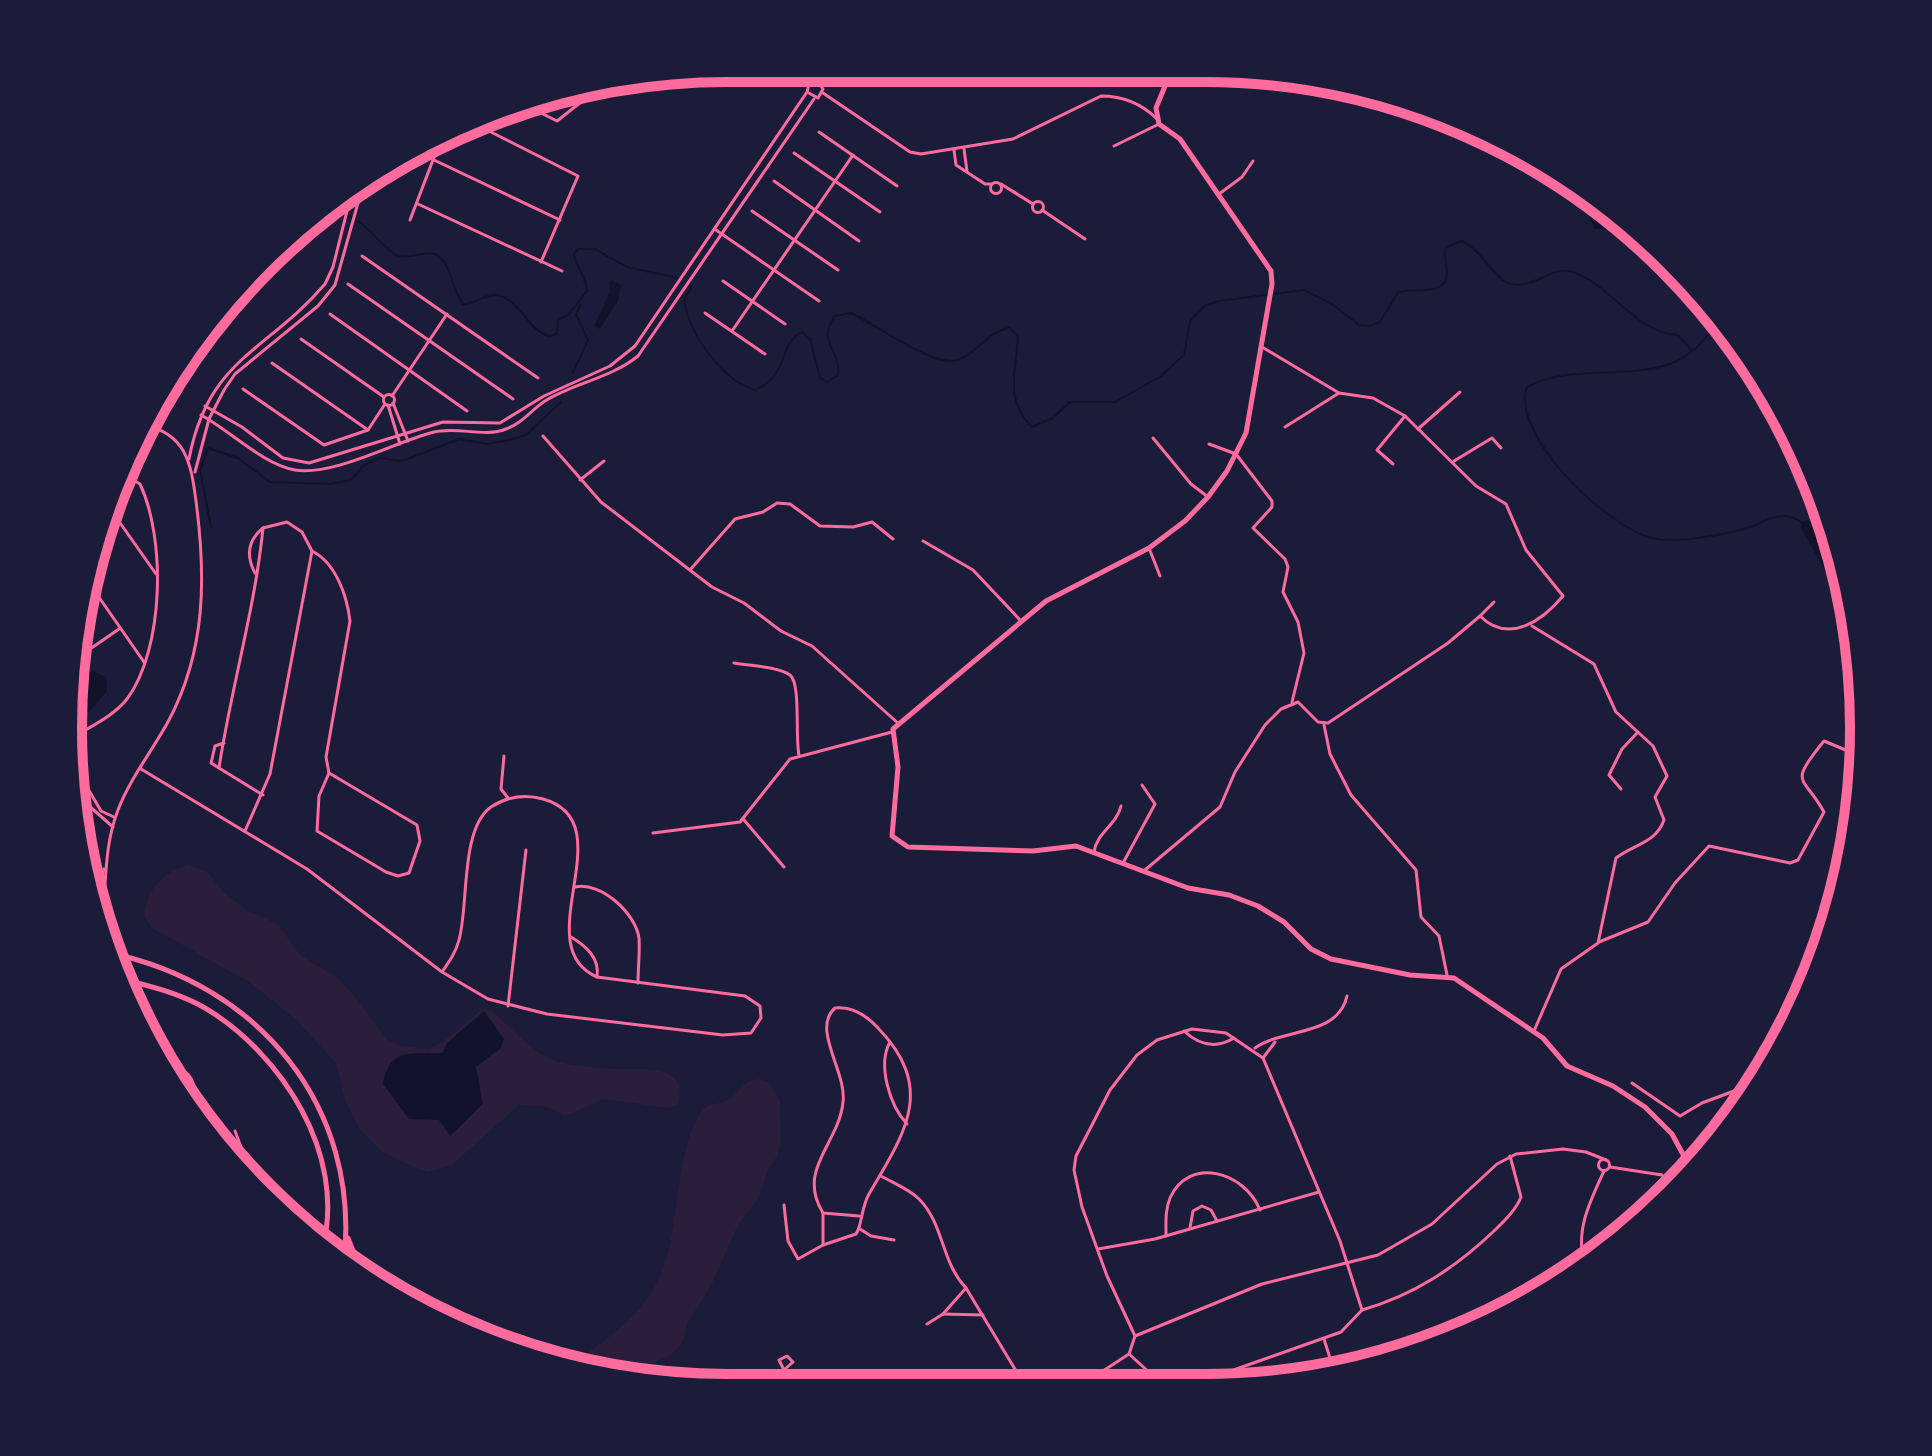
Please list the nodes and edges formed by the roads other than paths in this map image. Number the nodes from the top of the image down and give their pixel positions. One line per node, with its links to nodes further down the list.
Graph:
1 (1167, 82): 7 (main road)
2 (807, 92): 3 (street); 5 (street); 36 (street)
3 (823, 93): 5 (street); 11 (street)
4 (589, 97): 6 (street)
5 (814, 98): 37 (street)
6 (537, 111)
7 (1158, 121): 10 (street); 12 (street); 25 (main road)
8 (485, 129): 35 (street)
9 (819, 132): 15 (street)
10 (1114, 146)
11 (954, 149): 12 (street); 19 (street)
12 (964, 149): 19 (street)
13 (436, 152): 17 (street)
14 (794, 153): 21 (street)
15 (853, 155): 21 (street); 24 (street)
16 (428, 156): 17 (street)
17 (434, 159): 27 (street); 35 (street)
18 (1253, 161): 25 (street)
19 (967, 171): 22 (street)
20 (774, 181): 30 (street)
21 (835, 182): 30 (street); 33 (street)
22 (991, 184): 23 (street); 23 (street)
23 (1001, 184): 28 (street)
24 (897, 186)
25 (1219, 194): 57 (main road)
26 (358, 199): 71 (street)
27 (418, 204): 34 (street); 42 (street)
28 (1033, 204): 31 (street); 31 (street)
29 (347, 207): 70 (street)
30 (815, 210): 39 (street); 40 (street)
31 (1042, 210): 38 (street)
32 (752, 211): 39 (street)
33 (880, 212)
34 (410, 220)
35 (560, 220): 42 (street)
36 (716, 230): 37 (street); 82 (street)
37 (721, 233): 43 (street); 87 (street)
38 (1085, 239)
39 (795, 240): 43 (street); 44 (street)
40 (859, 241)
41 (362, 256): 52 (street)
42 (541, 262): 45 (street)
43 (774, 270): 48 (street); 49 (street)
44 (838, 270)
45 (562, 271)
46 (723, 281): 48 (street)
47 (348, 284): 56 (street)
48 (752, 301): 53 (street); 54 (street)
49 (819, 301)
50 (705, 313): 54 (street)
51 (330, 314): 60 (street)
52 (447, 314): 56 (street); 61 (street)
53 (785, 324)
54 (732, 331): 58 (street)
55 (301, 339): 66 (street)
56 (429, 341): 60 (street); 67 (street)
57 (1262, 347): 64 (street); 92 (main road)
58 (765, 354)
59 (272, 363): 81 (street)
60 (410, 370): 65 (street); 72 (street)
61 (538, 378)
62 (243, 389): 81 (street)
63 (1460, 392): 80 (street)
64 (1339, 393): 74 (street); 78 (street)
65 (392, 396): 66 (street); 68 (street)
66 (384, 397): 69 (street)
67 (513, 399)
68 (393, 403): 69 (street); 82 (street)
69 (386, 405): 81 (street); 83 (street)
70 (205, 406): 71 (street); 73 (street)
71 (212, 411): 75 (street); 76 (street)
72 (467, 411)
73 (201, 415): 76 (street); 93 (street)
74 (1405, 416): 80 (street); 96 (street)
75 (226, 418): 77 (street); 85 (street)
76 (209, 419): 77 (street); 97 (street)
77 (220, 426): 90 (street)
78 (1285, 427)
79 (157, 428): 93 (street)
80 (1418, 429): 95 (street)
81 (368, 430)
82 (405, 434): 83 (street); 87 (street)
83 (397, 436): 85 (street); 88 (street)
84 (543, 436): 99 (street)
85 (254, 437): 90 (street)
86 (1153, 438): 100 (street)
87 (408, 441): 88 (street)
88 (400, 444): 90 (street)
89 (1209, 444): 92 (street)
90 (249, 446)
91 (1501, 448): 95 (street)
92 (1236, 454): 100 (main road); 120 (street)
93 (189, 459): 97 (street)
94 (604, 461): 99 (street)
95 (1454, 461): 115 (street)
96 (1393, 464)
97 (194, 476): 131 (street)
98 (133, 478): 109 (street)
99 (580, 480): 107 (street)
100 (1208, 497): 105 (main road)
101 (117, 518): 109 (street)
102 (263, 528): 106 (street); 108 (street); 108 (street)
103 (893, 539): 107 (street)
104 (923, 541): 114 (street)
105 (1149, 548): 110 (street); 114 (main road)
106 (312, 551): 132 (street); 138 (street)
107 (690, 570): 121 (street)
108 (255, 573): 126 (street)
109 (156, 574): 118 (street)
110 (1160, 576)
111 (96, 594): 116 (street)
112 (1494, 602): 113 (street)
113 (1480, 616): 115 (street); 122 (street)
114 (1021, 621): 121 (main road)
115 (1532, 626): 125 (street)
116 (119, 629): 117 (street); 118 (street)
117 (87, 651)
118 (144, 662): 123 (street)
119 (734, 663): 128 (street)
120 (1292, 702): 122 (street); 152 (street)
121 (899, 724): 124 (main road)
122 (1324, 725): 160 (street)
123 (82, 731)
124 (892, 732): 128 (street); 148 (main road)
125 (1638, 732): 135 (street); 157 (street)
126 (224, 743): 130 (street); 130 (street)
127 (1849, 752): 157 (street)
128 (799, 755): 143 (street)
129 (504, 756): 139 (street)
130 (219, 768): 138 (street)
131 (141, 769): 142 (street); 145 (street)
132 (329, 773): 132 (street)
133 (84, 780): 136 (street)
134 (1142, 785): 149 (street)
135 (1621, 789)
136 (92, 792): 137 (street); 142 (street)
137 (86, 794)
138 (263, 796): 145 (street)
139 (508, 798): 154 (street); 159 (street)
140 (87, 801): 144 (street)
141 (1121, 806): 148 (street)
142 (115, 817): 144 (street)
143 (744, 820): 146 (street); 150 (street)
144 (113, 827): 151 (street)
145 (245, 831): 159 (street)
146 (653, 833)
147 (526, 850): 165 (street)
148 (1094, 852): 149 (main road)
149 (1123, 863): 152 (main road)
150 (784, 867)
151 (105, 868): 153 (street); 155 (street)
152 (1144, 870): 160 (main road)
153 (101, 882)
154 (575, 887): 156 (street); 162 (street)
155 (105, 899)
156 (569, 935): 161 (street); 161 (street)
157 (1598, 943): 167 (street)
158 (124, 956): 197 (main road)
159 (442, 972): 165 (street)
160 (1447, 975): 167 (main road)
161 (597, 977): 162 (street)
162 (638, 983): 165 (street)
163 (135, 984): 196 (main road)
164 (1347, 996): 169 (street)
165 (508, 1006)
166 (1184, 1031): 168 (street); 168 (street); 202 (street)
167 (1534, 1031): 181 (main road)
168 (1236, 1037): 171 (street)
169 (1275, 1041): 171 (street); 172 (street)
170 (890, 1042): 177 (street); 177 (street); 191 (street)
171 (1255, 1049): 172 (street)
172 (1263, 1058): 188 (street)
173 (181, 1070): 176 (street)
174 (1632, 1083): 175 (street)
175 (1740, 1089)
176 (194, 1092)
177 (907, 1124): 187 (street)
178 (235, 1131): 180 (street)
179 (1510, 1156): 183 (street); 205 (street); 207 (street)
180 (247, 1157): 182 (street)
181 (1685, 1159)
182 (248, 1160)
183 (1606, 1160): 184 (street); 185 (street)
184 (1610, 1167): 185 (street); 186 (street)
185 (1604, 1171): 203 (street)
186 (1662, 1175)
187 (881, 1176): 192 (street); 206 (street)
188 (1319, 1192): 190 (street); 205 (street)
189 (784, 1205): 200 (street)
190 (1260, 1210): 193 (street); 198 (street)
191 (823, 1213): 192 (street); 200 (street)
192 (859, 1216): 195 (street)
193 (1217, 1221): 194 (street); 194 (street)
194 (1190, 1228): 198 (street)
195 (860, 1229): 199 (street); 200 (street)
196 (325, 1233)
197 (347, 1233): 201 (main road); 204 (main road)
198 (1166, 1236): 202 (street)
199 (894, 1240)
200 (823, 1245)
201 (345, 1248)
202 (1098, 1249): 211 (street)
203 (1583, 1251)
204 (355, 1255)
205 (1348, 1263): 207 (street); 211 (street)
206 (966, 1288): 208 (street); 209 (street)
207 (1362, 1310): 212 (street)
208 (943, 1314): 209 (street); 210 (street)
209 (983, 1315): 217 (street)
210 (927, 1324)
211 (1135, 1336): 213 (street)
212 (1324, 1339): 214 (street); 220 (street)
213 (1129, 1354): 218 (street); 219 (street)
214 (1331, 1362)
215 (784, 1370): 216 (street)
216 (784, 1374)
217 (1018, 1374)
218 (1098, 1374)
219 (1151, 1374)
220 (1224, 1374)

